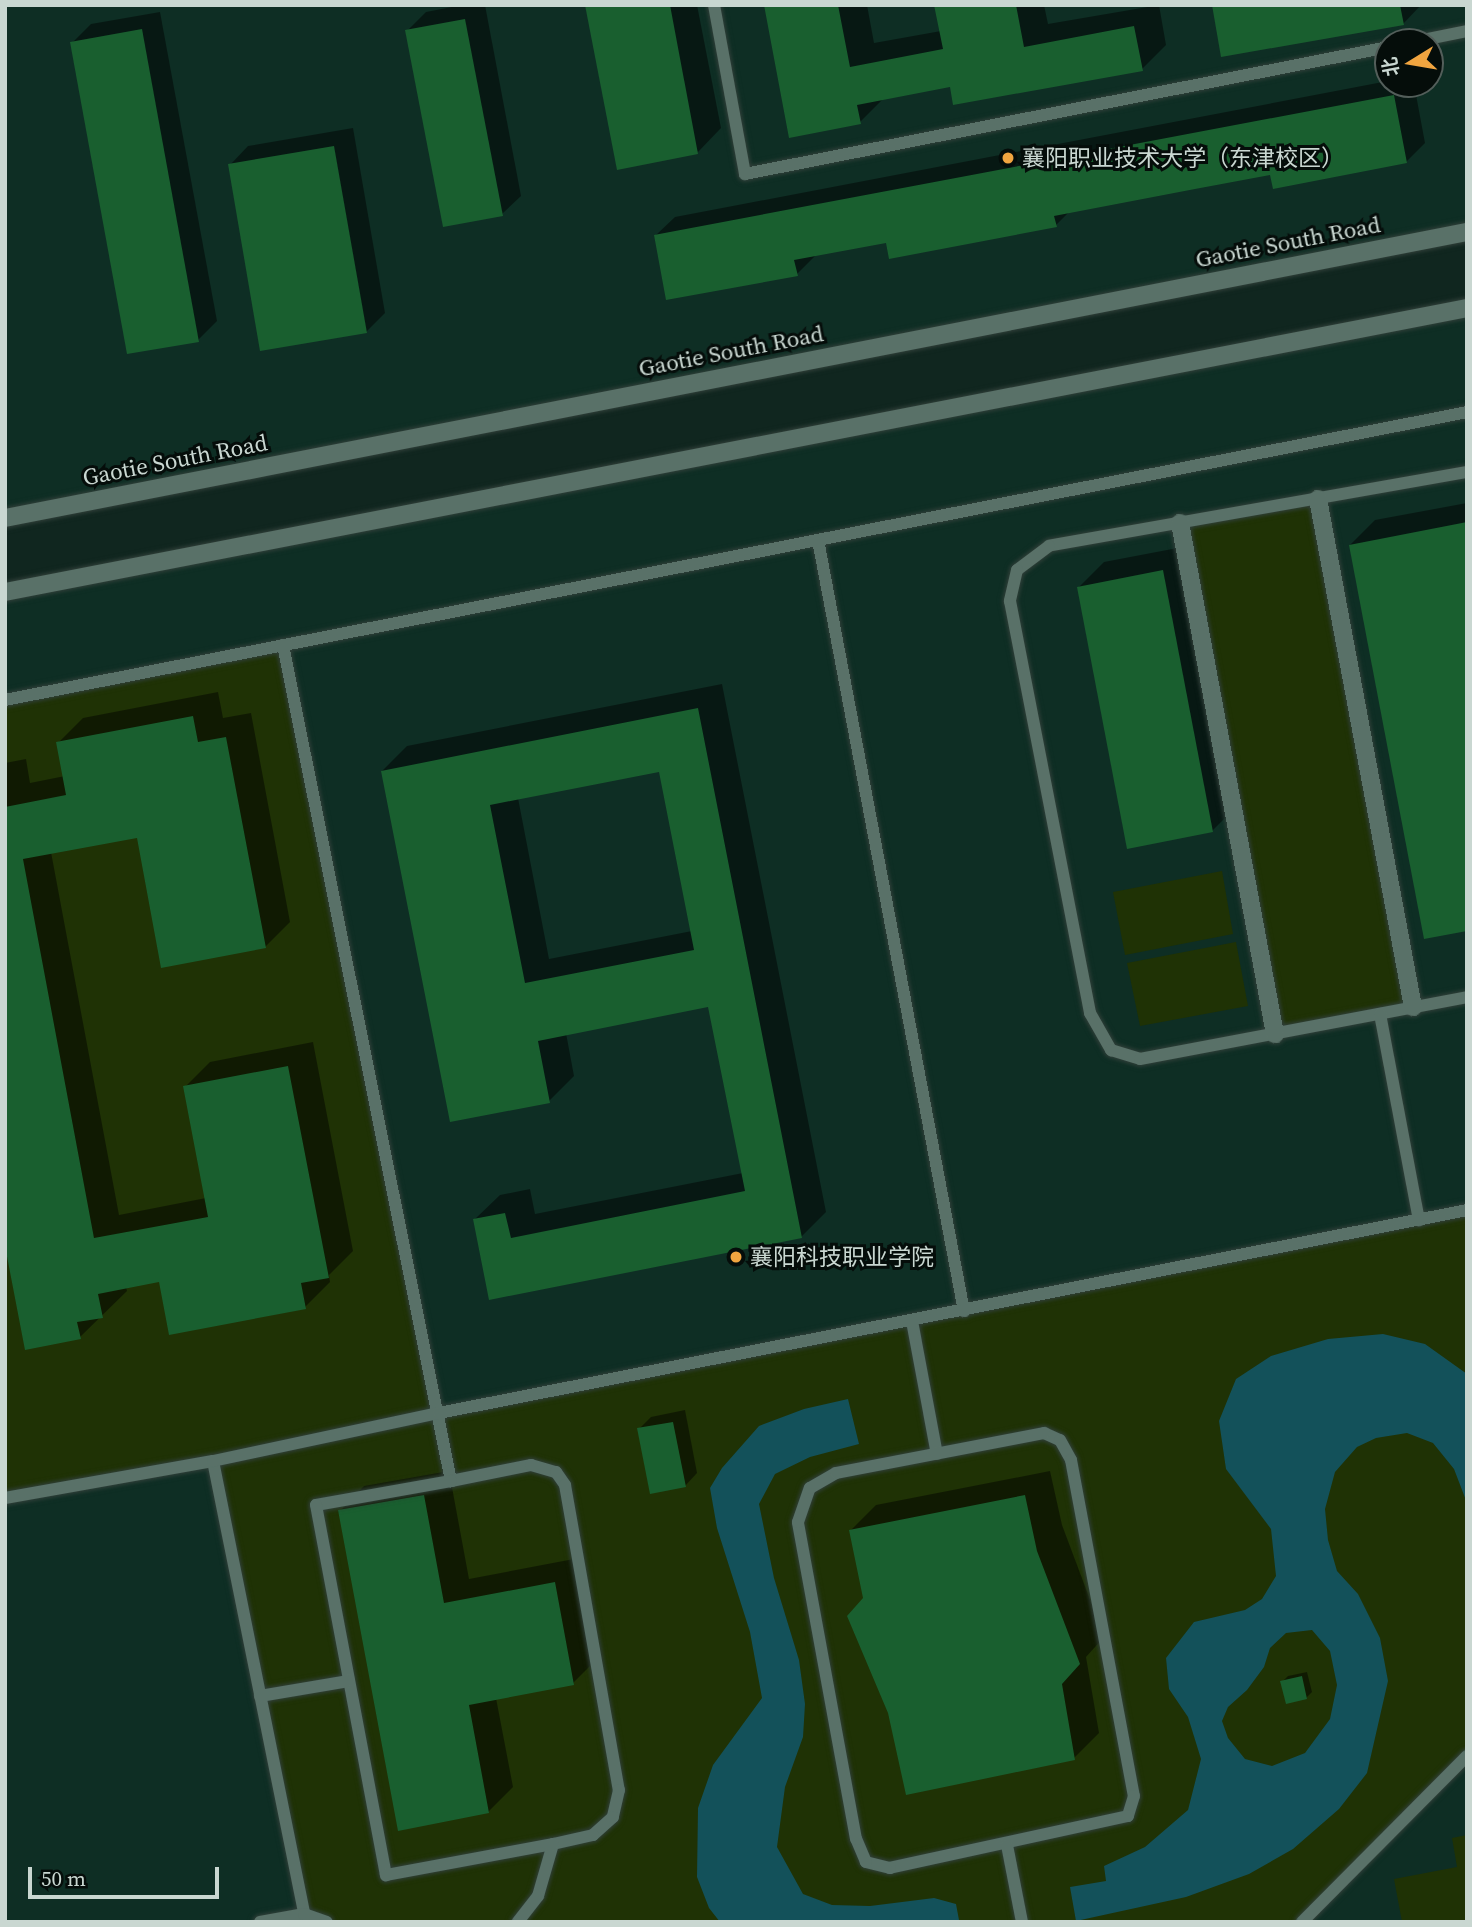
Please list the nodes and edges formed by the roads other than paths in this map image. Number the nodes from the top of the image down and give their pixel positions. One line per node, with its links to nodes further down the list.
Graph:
1 (714, 5): 4 (lane)
2 (1467, 31): 3 (lane)
3 (1444, 36)
4 (1374, 50)
5 (1467, 232): 10 (main road, Gaotie South Road)
6 (1467, 308): 13 (main road)
7 (1467, 412): 12 (lane)
8 (1467, 472): 9 (lane)
9 (1318, 499): 11 (lane); 17 (main road)
10 (5, 519)
11 (1180, 523): 19 (main road); 19 (lane)
12 (818, 540): 14 (lane); 22 (lane)
13 (5, 592)
14 (283, 645): 15 (lane); 24 (lane)
15 (5, 700)
16 (1467, 997): 17 (lane)
17 (1413, 1007): 18 (lane)
18 (1380, 1014): 19 (lane); 21 (lane)
19 (1275, 1034)
20 (1467, 1210): 21 (lane)
21 (1419, 1220): 22 (lane)
22 (964, 1311): 23 (lane)
23 (912, 1321): 24 (lane); 25 (lane)
24 (439, 1413): 26 (lane); 27 (lane)
25 (937, 1454): 33 (lane); 33 (lane)
26 (214, 1461): 28 (lane); 30 (lane)
27 (451, 1481): 29 (lane); 32 (lane)
28 (5, 1498)
29 (349, 1681): 30 (lane); 32 (lane)
30 (260, 1696): 34 (lane)
31 (1467, 1756): 39 (lane)
32 (553, 1844): 37 (lane)
33 (1007, 1845): 38 (lane)
34 (304, 1913): 35 (lane); 36 (lane)
35 (261, 1922)
36 (327, 1922)
37 (518, 1922)
38 (1022, 1922)
39 (1302, 1922)

